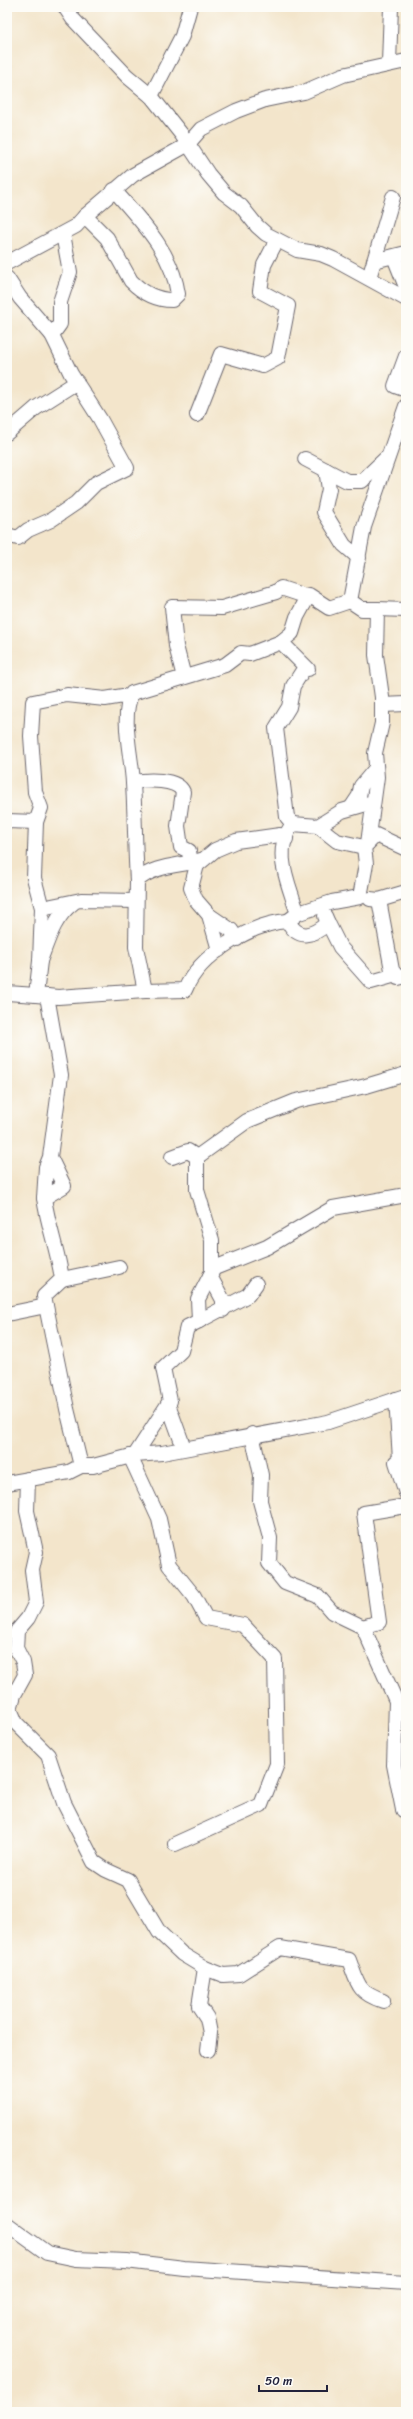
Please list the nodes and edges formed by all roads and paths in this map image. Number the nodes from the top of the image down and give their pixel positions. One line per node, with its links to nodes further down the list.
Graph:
1 (190, 7): 6 (street)
2 (390, 7): 5 (street)
3 (69, 9): 6 (street)
4 (406, 61): 5 (street)
5 (389, 63): 8 (street)
6 (151, 96): 7 (street)
7 (174, 124): 8 (street); 9 (street)
8 (200, 129): 9 (street)
9 (187, 145): 10 (street); 14 (street)
10 (114, 190): 12 (street); 12 (street)
11 (393, 197): 16 (street)
12 (85, 216): 13 (street)
13 (63, 234): 17 (street); 22 (street)
14 (278, 240): 19 (street); 27 (street)
15 (400, 255): 16 (street); 20 (street)
16 (374, 261): 19 (street)
17 (7, 263)
18 (7, 278): 22 (street)
19 (369, 278): 21 (street)
20 (406, 287)
21 (406, 300)
22 (52, 335): 24 (street)
23 (406, 356): 25 (street)
24 (76, 382): 28 (street); 32 (street)
25 (406, 390)
26 (406, 406): 29 (street)
27 (197, 415)
28 (7, 432)
29 (387, 458): 31 (street); 33 (street)
30 (305, 459): 31 (street)
31 (326, 470): 33 (street)
32 (7, 536)
33 (359, 558): 35 (street)
34 (308, 598): 35 (street); 38 (street); 39 (street)
35 (350, 601): 36 (street)
36 (377, 609): 37 (street); 42 (street)
37 (406, 610)
38 (281, 642): 39 (street); 49 (street)
39 (184, 677): 40 (street)
40 (128, 700): 44 (street); 48 (street)
41 (406, 704): 42 (street)
42 (382, 705): 43 (street)
43 (376, 768): 45 (street); 46 (street)
44 (133, 782): 54 (street); 55 (street)
45 (373, 802): 46 (street); 52 (street)
46 (351, 808): 50 (street)
47 (7, 821): 48 (street)
48 (36, 822): 62 (street)
49 (293, 824): 50 (street); 51 (street)
50 (318, 826): 52 (street)
51 (286, 839): 54 (street); 64 (street)
52 (366, 845): 53 (street); 57 (street)
53 (406, 849)
54 (196, 862): 55 (street); 63 (street)
55 (136, 881): 59 (street)
56 (406, 892): 58 (street)
57 (360, 897): 58 (street); 61 (street)
58 (379, 900): 69 (street)
59 (136, 901): 60 (street); 70 (street)
60 (72, 903): 62 (street); 68 (street)
61 (320, 906): 64 (street); 65 (street)
62 (42, 908): 68 (street)
63 (209, 915): 66 (street); 67 (street)
64 (294, 917): 65 (street); 66 (street)
65 (328, 923): 69 (street)
66 (237, 939): 67 (street)
67 (219, 950): 70 (street)
68 (40, 962): 72 (street)
69 (401, 975)
70 (145, 991): 72 (street)
71 (7, 993): 72 (street)
72 (41, 996): 74 (street)
73 (406, 1074): 76 (street)
74 (50, 1157): 78 (street); 78 (street)
75 (172, 1157): 76 (street)
76 (197, 1157): 80 (street)
77 (406, 1195): 80 (street)
78 (44, 1198): 81 (street)
79 (119, 1267): 81 (street)
80 (211, 1272): 84 (street); 86 (street)
81 (62, 1279): 83 (street)
82 (256, 1284): 84 (street)
83 (46, 1306): 85 (street); 92 (street)
84 (223, 1310): 86 (street)
85 (7, 1314)
86 (199, 1321): 88 (street)
87 (401, 1398): 89 (street); 95 (street)
88 (168, 1404): 90 (street); 91 (street)
89 (252, 1434): 90 (street); 97 (street)
90 (184, 1448): 91 (street)
91 (133, 1455): 92 (street); 99 (street)
92 (81, 1466): 93 (street)
93 (28, 1479): 94 (street); 100 (street)
94 (7, 1483)
95 (406, 1493)
96 (406, 1506): 97 (street)
97 (363, 1627): 98 (street)
98 (403, 1810)
99 (175, 1844)
100 (205, 1968): 101 (street); 102 (street)
101 (383, 2001)
102 (208, 2050)
103 (7, 2224): 104 (street)
104 (406, 2283)

